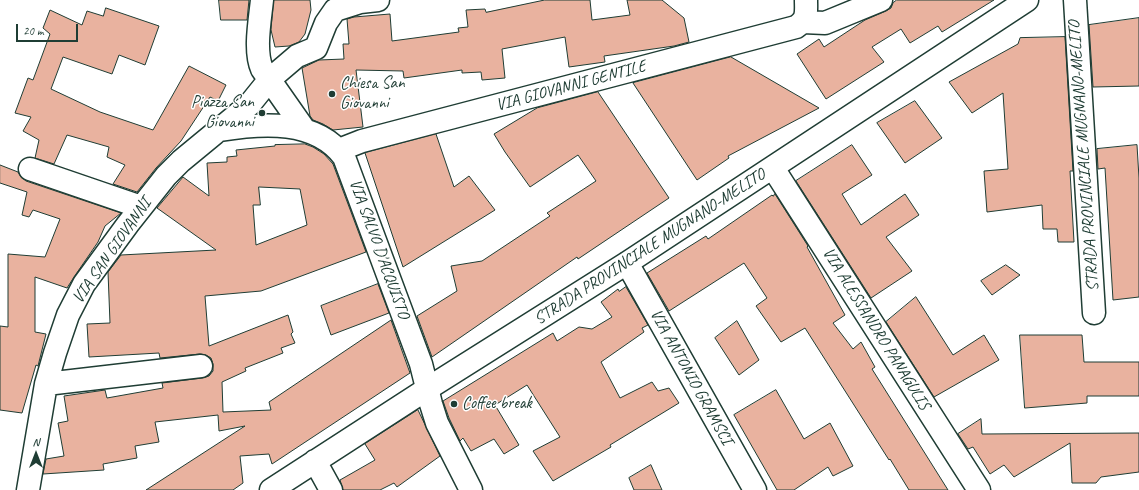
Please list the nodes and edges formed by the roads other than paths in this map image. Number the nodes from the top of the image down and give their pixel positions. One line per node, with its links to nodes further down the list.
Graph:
1 (262, 0): 8 (street)
2 (806, 0): 7 (street)
3 (881, 0): 7 (street, VIA GIOVANNI GENTILE)
4 (1027, 0): 12 (street, STRADA PROVINCIALE MUGNANO-MELITO)
5 (1074, 0): 16 (street, STRADA PROVINCIALE MUGNANO-MELITO)
6 (366, 1): 8 (street)
7 (803, 22): 11 (street, VIA GIOVANNI GENTILE)
8 (270, 79): 9 (street); 10 (street)
9 (304, 129): 10 (street); 11 (street, VIA SALVO D'ACQUISTO)
10 (220, 130): 14 (street, VIA SAN GIOVANNI)
11 (339, 150): 19 (street, VIA SALVO D'ACQUISTO)
12 (773, 168): 15 (street, STRADA PROVINCIALE MUGNANO-MELITO); 26 (street, VIA ALESSANDRO PANAGULIS)
13 (30, 169): 14 (street)
14 (141, 207): 18 (street, VIA SAN GIOVANNI)
15 (627, 263): 19 (street, STRADA PROVINCIALE MUGNANO-MELITO); 25 (street, VIA ANTONIO GRAMSCI)
16 (1094, 312)
17 (201, 366): 18 (street)
18 (46, 384): 21 (street, VIA SAN GIOVANNI)
19 (427, 389): 20 (street, STRADA PROVINCIALE MUGNANO-MELITO); 24 (street, VIA SALVO D'ACQUISTO)
20 (315, 461): 22 (street, STRADA PROVINCIALE MUGNANO-MELITO); 23 (street)
21 (28, 490)
22 (271, 490)
23 (331, 490)
24 (471, 490)
25 (755, 490)
26 (979, 490)

